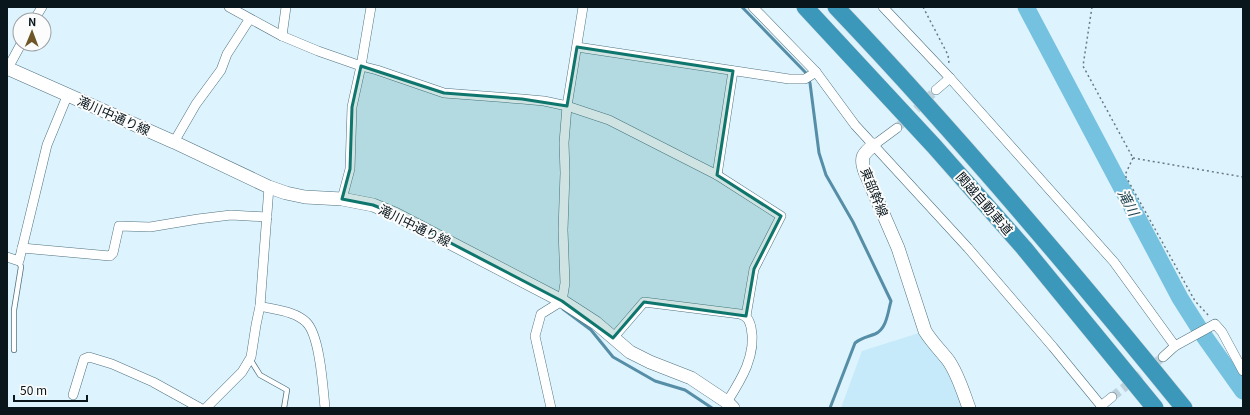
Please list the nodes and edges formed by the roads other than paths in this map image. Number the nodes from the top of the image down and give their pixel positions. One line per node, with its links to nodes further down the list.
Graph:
1 (229, 7): 9 (street)
2 (286, 7): 10 (street)
3 (370, 7): 13 (street)
4 (583, 7): 11 (street)
5 (753, 7): 16 (street)
6 (805, 7): 50 (highway, 関越自動車道)
7 (836, 7): 51 (highway, 関越自動車道)
8 (883, 7): 17 (street)
9 (250, 20): 10 (street); 22 (street)
10 (282, 36): 13 (street)
11 (577, 47): 15 (street); 20 (street)
12 (16, 52): 14 (street)
13 (360, 66): 20 (street); 26 (street)
14 (7, 68): 19 (street, 滝川中通り線)
15 (733, 71): 16 (street); 24 (street)
16 (810, 75): 23 (street)
17 (950, 78): 18 (street); 35 (street)
18 (936, 90)
19 (68, 94): 22 (street, 滝川中通り線); 28 (street)
20 (567, 106): 24 (street); 31 (street)
21 (897, 128): 23 (street)
22 (174, 142): 25 (street, 滝川中通り線)
23 (874, 145): 43 (street); 49 (street, 東部幹線)
24 (717, 175): 33 (street)
25 (269, 187): 26 (street, 滝川中通り線); 27 (street)
26 (342, 199): 31 (street, 滝川中通り線)
27 (267, 217): 28 (street); 32 (street)
28 (22, 248): 30 (street)
29 (7, 257): 30 (street)
30 (19, 261): 36 (lane)
31 (562, 301): 34 (street, 滝川中通り線); 48 (street)
32 (260, 306): 38 (street); 47 (street)
33 (746, 316): 34 (street); 42 (street)
34 (613, 338): 42 (street, 滝川中通り線)
35 (1176, 346): 37 (street); 39 (street)
36 (14, 350)
37 (1163, 358)
38 (250, 359): 45 (street); 46 (lane)
39 (1243, 370)
40 (73, 395): 44 (street)
41 (1112, 397): 43 (street)
42 (730, 405)
43 (1102, 407)
44 (200, 408)
45 (206, 408)
46 (284, 408)
47 (325, 408)
48 (551, 408)
49 (970, 408)
50 (1155, 408)
51 (1184, 408)

